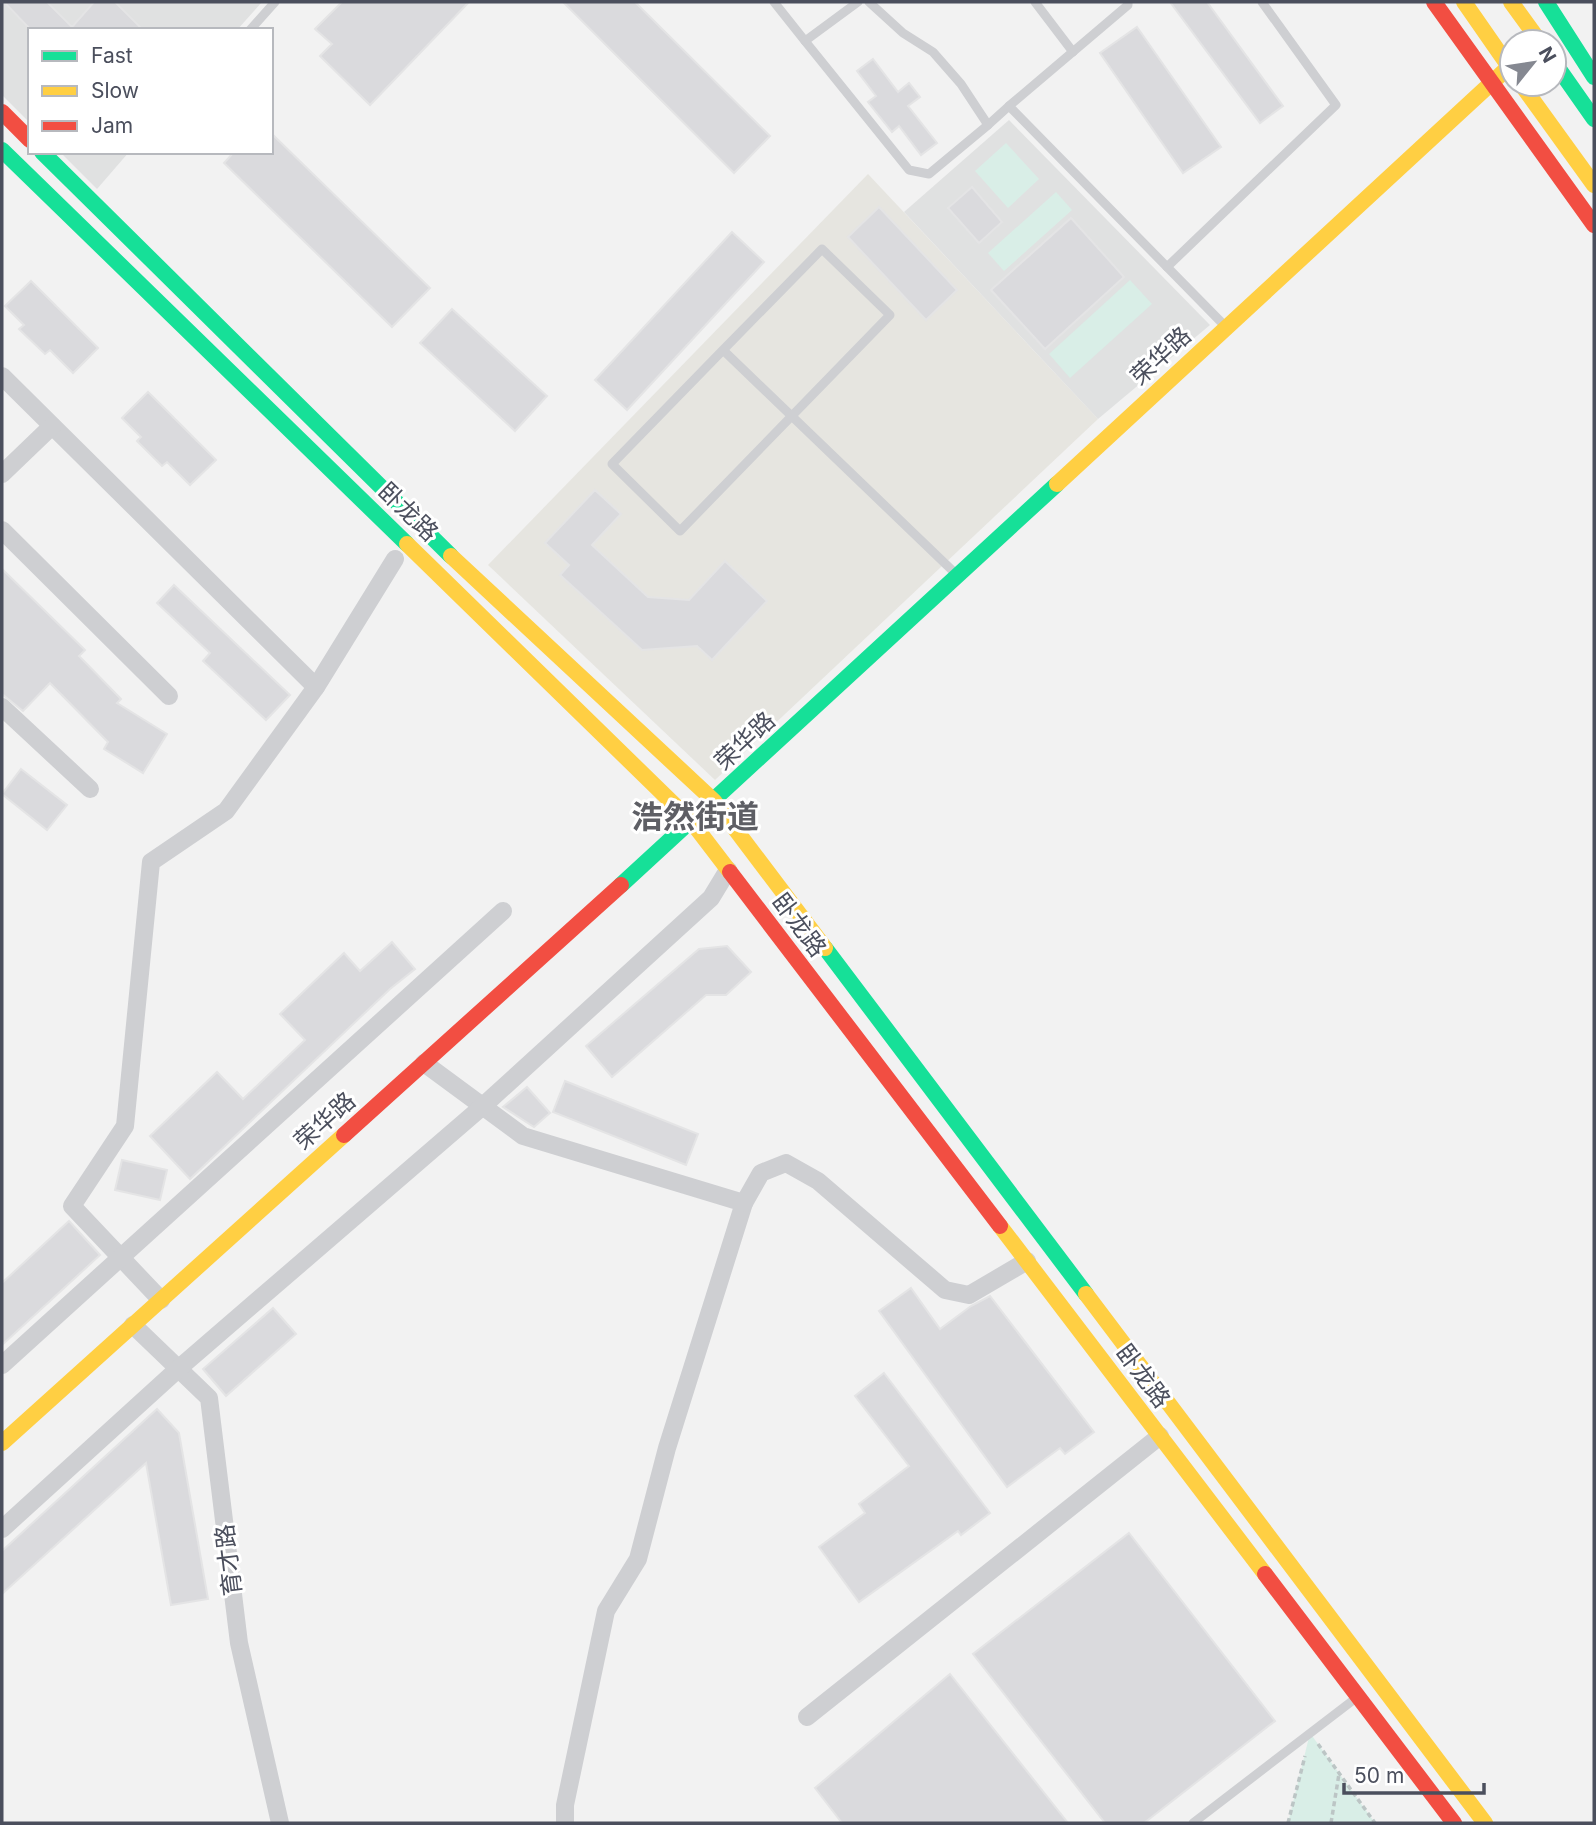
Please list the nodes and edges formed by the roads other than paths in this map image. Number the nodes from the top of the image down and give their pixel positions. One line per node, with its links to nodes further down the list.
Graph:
1 (275, 2): 13 (lane)
2 (774, 2): 16 (lane)
3 (858, 2): 16 (lane)
4 (869, 2): 27 (lane)
5 (1035, 2): 18 (lane)
6 (1128, 2): 18 (lane)
7 (1262, 2): 35 (lane)
8 (1434, 2): 21 (main road)
9 (1464, 2): 17 (main road)
10 (1511, 2): 14 (main road)
11 (1546, 2): 12 (main road)
12 (1559, 24): 15 (main road); 20 (main road)
13 (252, 28)
14 (1529, 28)
15 (1555, 28)
16 (805, 41): 27 (lane)
17 (1498, 49)
18 (1073, 52): 24 (lane)
19 (1498, 77): 21 (main road, 荣华路)
20 (1594, 77)
21 (1491, 82): 31 (main road); 36 (main road, 荣华路)
22 (1568, 82): 26 (main road)
23 (1531, 98): 32 (main road)
24 (1009, 107): 27 (lane); 35 (lane)
25 (2, 112): 28 (main road)
26 (1594, 119)
27 (988, 125)
28 (28, 138)
29 (2, 150): 50 (main road, 卧龙路)
30 (44, 154): 49 (main road, 卧龙路)
31 (1557, 173): 33 (main road); 34 (main road)
32 (1594, 185)
33 (1594, 200)
34 (1594, 225)
35 (1167, 267): 36 (lane)
36 (1226, 327): 44 (main road, 荣华路)
37 (723, 350): 39 (lane); 39 (lane); 39 (lane)
38 (2, 376): 40 (street)
39 (791, 415): 44 (lane)
40 (52, 426): 41 (street); 45 (street)
41 (2, 474)
42 (2, 530): 46 (street)
43 (395, 559): 45 (street)
44 (958, 576): 49 (main road, 荣华路)
45 (316, 687): 56 (street)
46 (169, 696)
47 (2, 707): 48 (street)
48 (90, 789)
49 (714, 801): 50 (main road, 荣华路); 71 (main road, 卧龙路)
50 (691, 821): 51 (main road, 卧龙路); 53 (main road, 荣华路)
51 (728, 870): 54 (street); 57 (main road, 卧龙路)
52 (503, 911): 56 (street)
53 (424, 1063): 54 (street); 58 (main road, 荣华路)
54 (483, 1106): 55 (street); 61 (street)
55 (744, 1203): 57 (street); 68 (street)
56 (119, 1256): 58 (street); 60 (street)
57 (1027, 1261): 62 (main road, 卧龙路)
58 (161, 1300): 59 (main road, 荣华路)
59 (133, 1325): 61 (street, 育才路); 63 (main road, 荣华路)
60 (2, 1365)
61 (178, 1369): 64 (street); 67 (street, 育才路)
62 (1160, 1436): 65 (main road, 卧龙路); 66 (street)
63 (2, 1443)
64 (2, 1529)
65 (1358, 1697): 69 (lane); 70 (main road, 卧龙路)
66 (807, 1717)
67 (280, 1823)
68 (565, 1823)
69 (1193, 1823)
70 (1454, 1823)
71 (1485, 1823)

